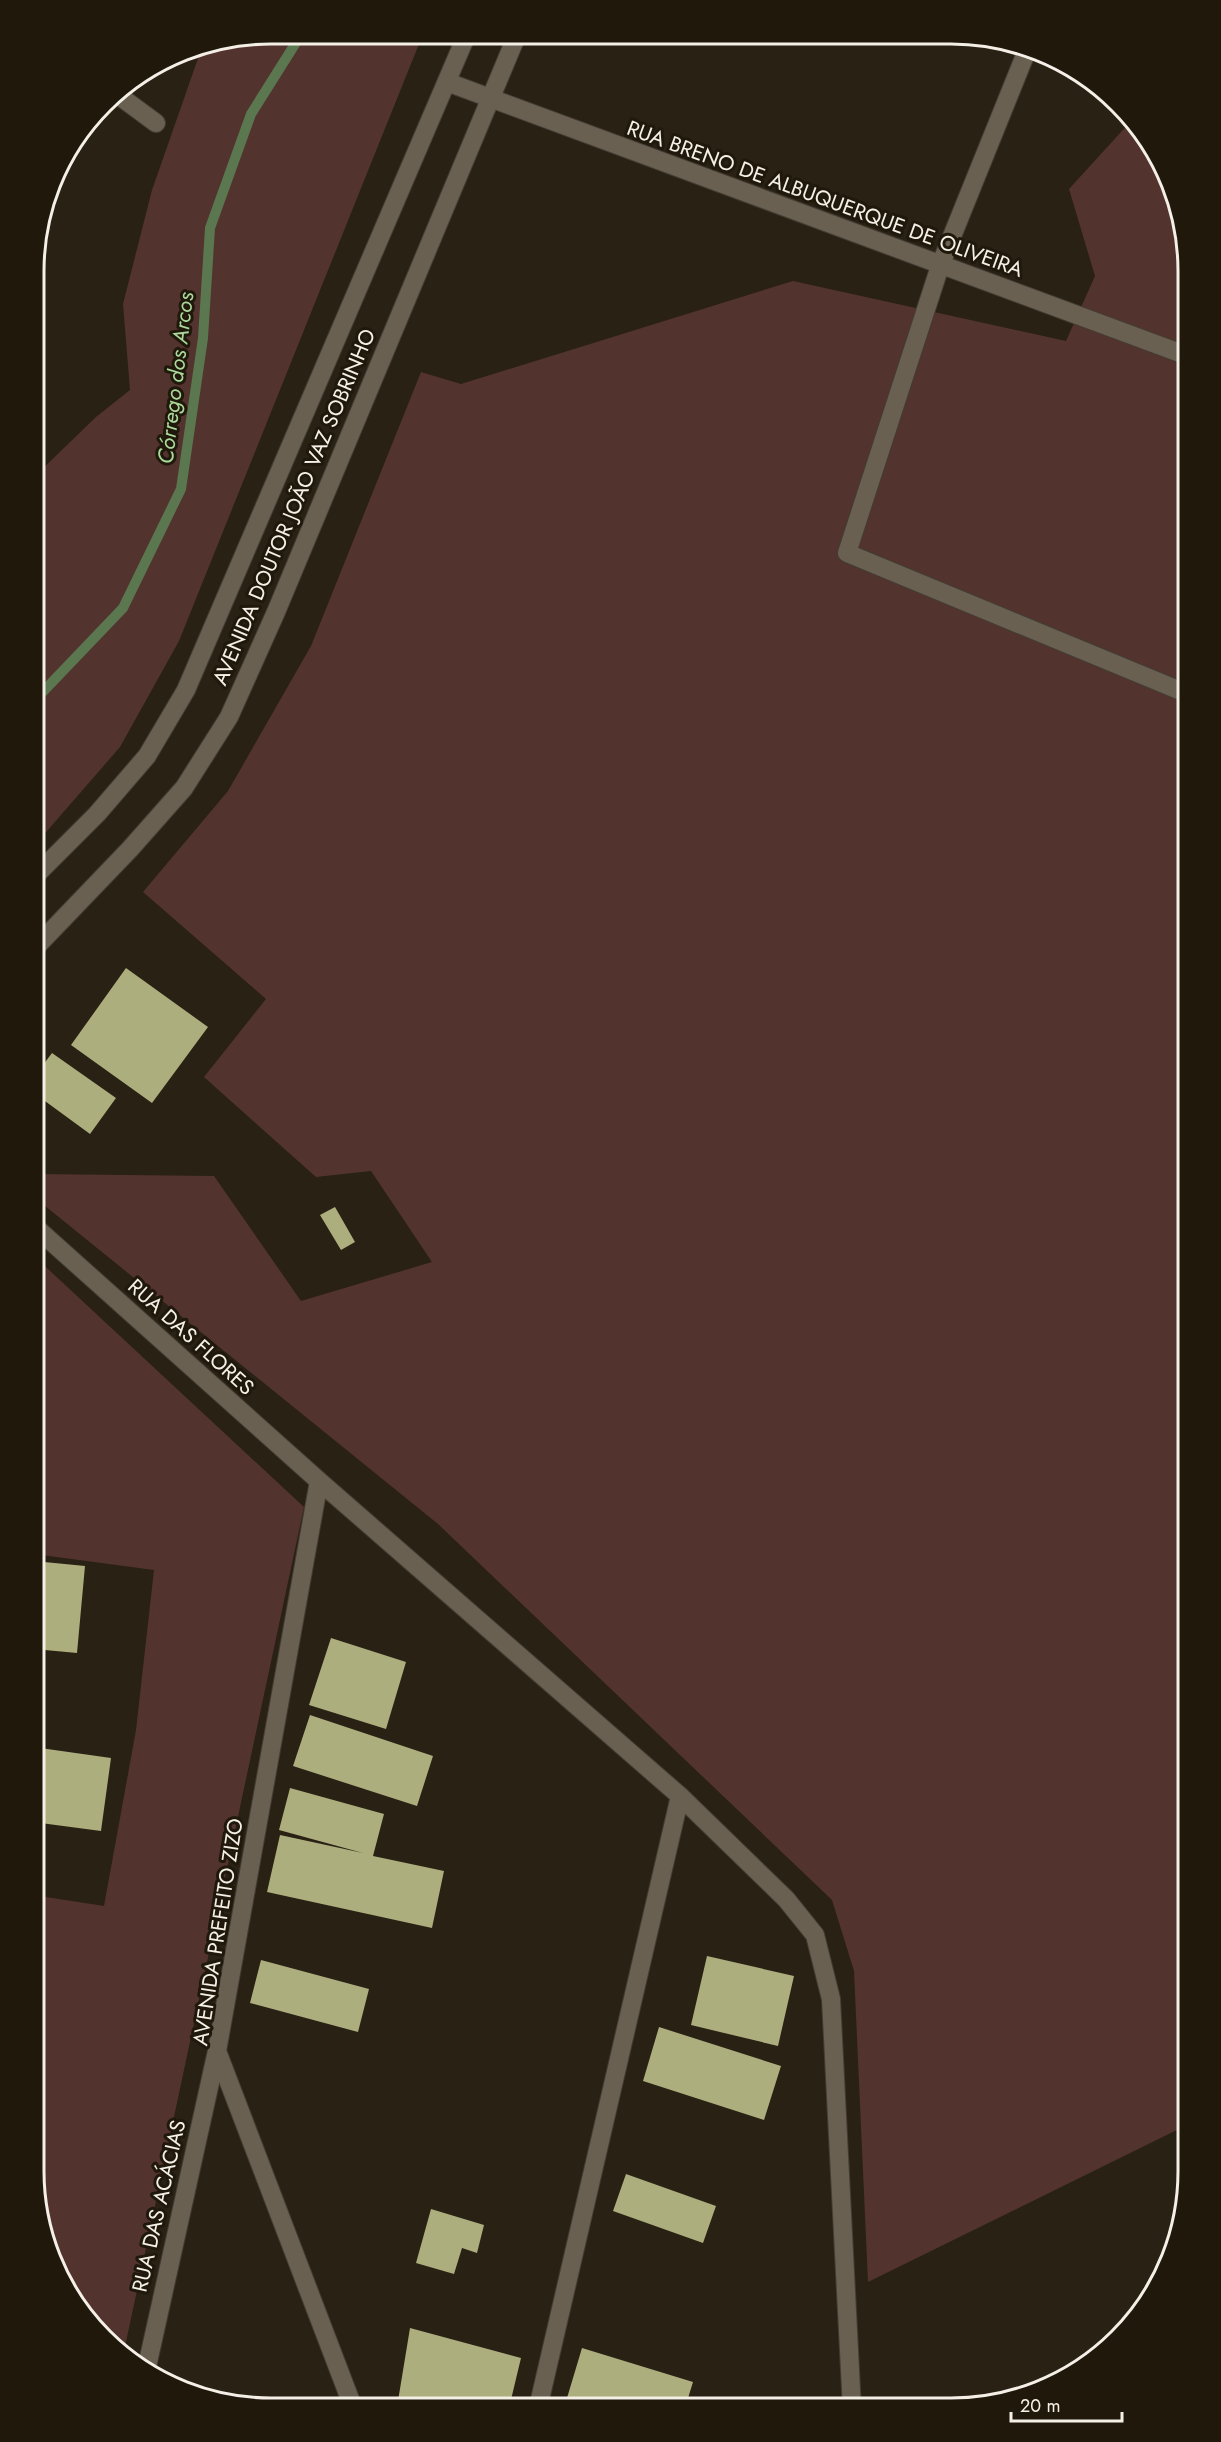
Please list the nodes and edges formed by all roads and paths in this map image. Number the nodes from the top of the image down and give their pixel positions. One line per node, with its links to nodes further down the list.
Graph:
1 (463, 44): 4 (street, AVENIDA DOUTOR JOÃO VAZ SOBRINHO)
2 (513, 44): 6 (street, AVENIDA DOUTOR JOÃO VAZ SOBRINHO)
3 (1025, 56): 8 (street)
4 (447, 82): 6 (street, RUA BRENO DE ALBUQUERQUE DE OLIVEIRA); 11 (street, AVENIDA DOUTOR JOÃO VAZ SOBRINHO)
5 (123, 98): 7 (street)
6 (490, 99): 8 (street, RUA BRENO DE ALBUQUERQUE DE OLIVEIRA); 12 (street, AVENIDA DOUTOR JOÃO VAZ SOBRINHO)
7 (156, 123)
8 (940, 266): 9 (street, RUA BRENO DE ALBUQUERQUE DE OLIVEIRA); 10 (street)
9 (1178, 352)
10 (1178, 690)
11 (44, 867)
12 (44, 939)
13 (44, 1235): 14 (street, RUA DAS FLORES)
14 (319, 1481): 15 (street, RUA DAS FLORES); 16 (street, AVENIDA PREFEITO ZIZO)
15 (680, 1796): 19 (street); 20 (street, RUA DAS FLORES)
16 (217, 2051): 17 (street, RUA DAS ACÁCIAS); 18 (street, AVENIDA PREFEITO ZIZO)
17 (148, 2362)
18 (350, 2398)
19 (540, 2398)
20 (851, 2398)

